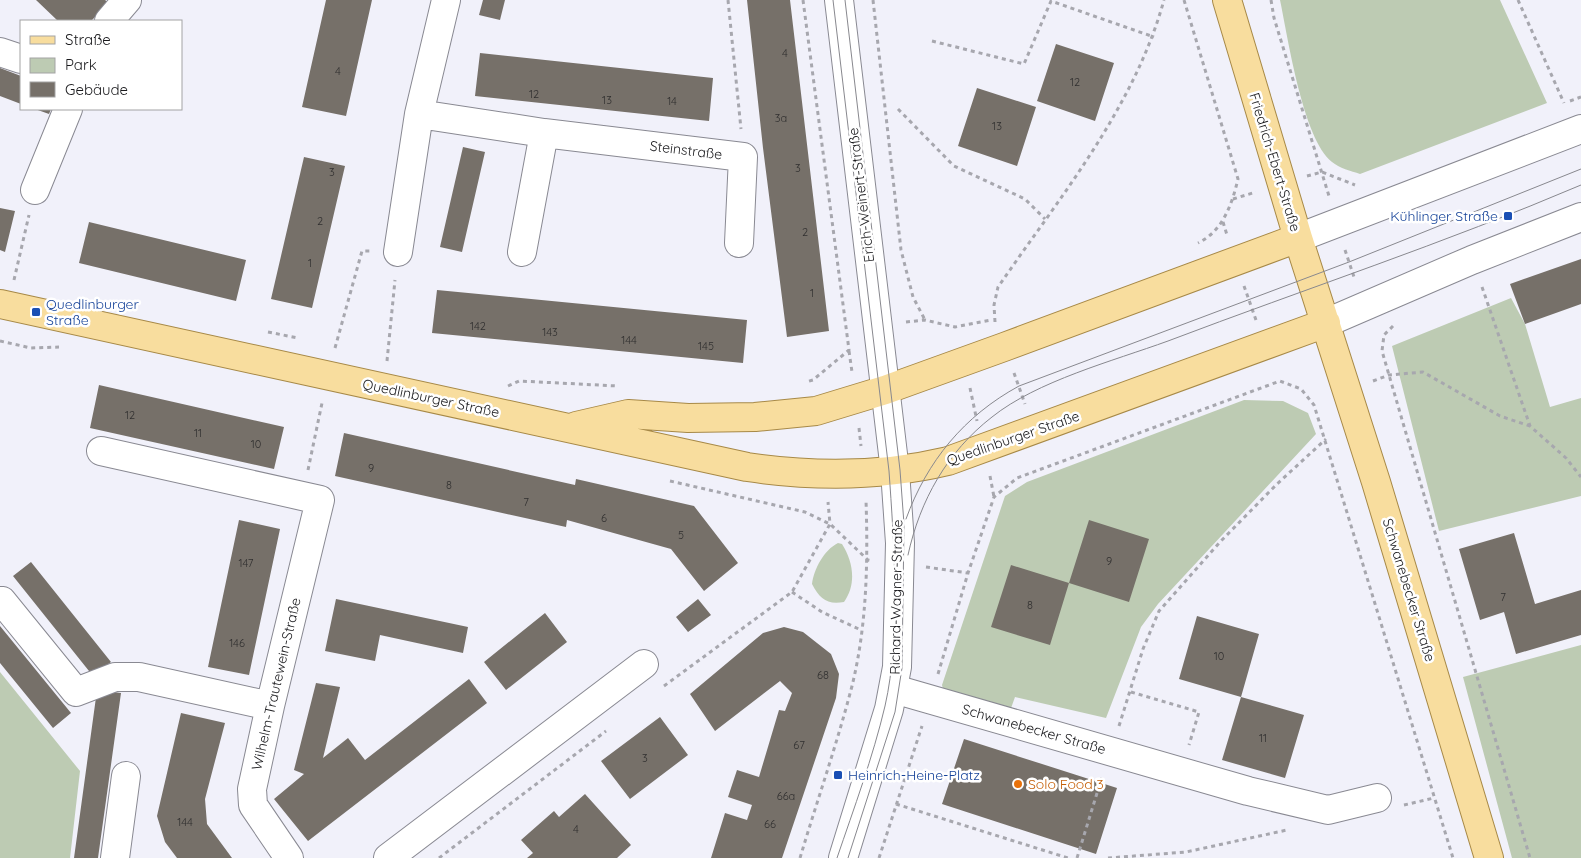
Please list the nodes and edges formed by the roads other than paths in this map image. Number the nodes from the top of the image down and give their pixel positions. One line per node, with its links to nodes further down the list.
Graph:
1 (127, 0): 5 (street)
2 (446, 0): 9 (street)
3 (839, 0): 20 (street, Erich-Weinert-Straße)
4 (1227, 0): 14 (main road, Friedrich-Ebert-Straße)
5 (110, 20)
6 (0, 52): 7 (street)
7 (20, 59)
8 (68, 110): 12 (street)
9 (419, 114): 11 (street, Steinstraße); 16 (street)
10 (1581, 129): 14 (street)
11 (544, 133): 15 (street, Steinstraße); 17 (street)
12 (35, 190)
13 (1581, 217): 19 (street)
14 (1298, 238): 19 (main road, Friedrich-Ebert-Straße); 20 (main road, Quedlinburger Straße)
15 (740, 243)
16 (398, 252)
17 (522, 252)
18 (7, 289): 21 (main road, Quedlinburger Straße)
19 (1326, 323): 23 (main road, Quedlinburger Straße); 34 (main road, Schwanebecker Straße)
20 (885, 390): 21 (main road, Quedlinburger Straße); 23 (street, Richard-Wagner-Straße)
21 (569, 428): 23 (main road, Quedlinburger Straße)
22 (100, 451): 27 (street, Wilhelm-Trautewein-Straße)
23 (894, 471): 26 (street, Richard-Wagner-Straße)
24 (2, 601): 27 (street)
25 (644, 664): 32 (street)
26 (894, 690): 29 (street, Schwanebecker Straße); 33 (street, Richard-Wagner-Straße)
27 (270, 706): 31 (street, Wilhelm-Trautewein-Straße)
28 (126, 776): 30 (street)
29 (1387, 802)
30 (115, 858)
31 (289, 858)
32 (388, 858)
33 (843, 858)
34 (1489, 858)

